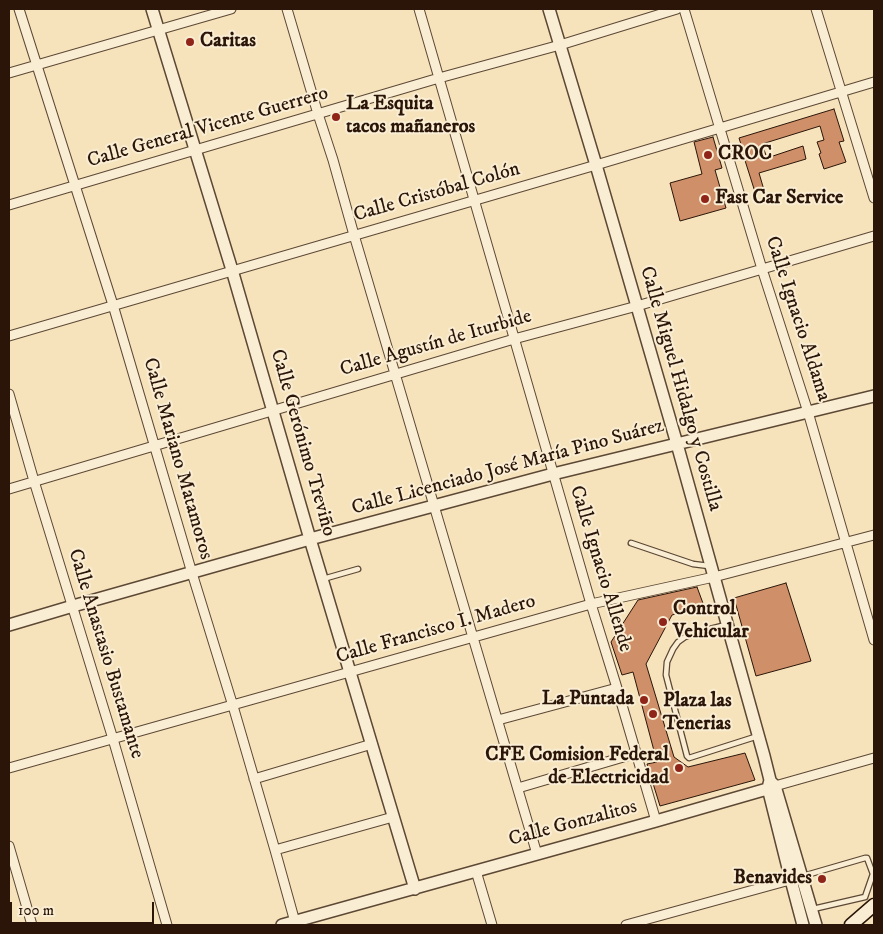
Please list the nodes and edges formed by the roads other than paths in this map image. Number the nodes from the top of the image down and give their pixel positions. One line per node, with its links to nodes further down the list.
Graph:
1 (19, 9): 12 (street, Calle Mariano Matamoros)
2 (152, 9): 10 (street, Calle Gerónimo Treviño)
3 (231, 9): 10 (street)
4 (288, 9): 17 (street)
5 (419, 9): 14 (street, Calle Ignacio Allende)
6 (549, 9): 11 (street, Calle Miguel Hidalgo y Costilla)
7 (677, 9): 11 (street, Calle General Vicente Guerrero)
8 (684, 9): 18 (street, Calle Ignacio Aldama)
9 (816, 9): 16 (street)
10 (159, 30): 12 (street); 19 (street, Calle Gerónimo Treviño)
11 (560, 44): 14 (street, Calle General Vicente Guerrero); 20 (street, Calle Miguel Hidalgo y Costilla)
12 (37, 65): 13 (street); 21 (street, Calle Mariano Matamoros)
13 (9, 73)
14 (439, 78): 17 (street, Calle General Vicente Guerrero); 23 (street, Calle Ignacio Allende)
15 (874, 82): 16 (street, Calle Cristóbal Colón)
16 (842, 91): 18 (street, Calle Cristóbal Colón); 22 (street)
17 (318, 114): 19 (street, Calle General Vicente Guerrero); 25 (street)
18 (720, 127): 20 (street, Calle Cristóbal Colón); 27 (street, Calle Ignacio Aldama)
19 (196, 150): 21 (street, Calle General Vicente Guerrero); 28 (street, Calle Gerónimo Treviño)
20 (596, 164): 23 (street, Calle Cristóbal Colón); 30 (street, Calle Miguel Hidalgo y Costilla)
21 (75, 185): 24 (street, Calle General Vicente Guerrero); 29 (street, Calle Mariano Matamoros)
22 (874, 198)
23 (474, 200): 25 (street, Calle Cristóbal Colón); 32 (street, Calle Ignacio Allende)
24 (9, 205)
25 (354, 236): 28 (street, Calle Cristóbal Colón); 33 (street)
26 (874, 236): 27 (street, Calle Agustín de Iturbide)
27 (762, 269): 30 (street, Calle Agustín de Iturbide); 37 (street, Calle Ignacio Aldama)
28 (232, 270): 29 (street, Calle Cristóbal Colón); 36 (street, Calle Gerónimo Treviño)
29 (113, 305): 31 (street, Calle Cristóbal Colón); 39 (street, Calle Mariano Matamoros)
30 (637, 306): 32 (street, Calle Agustín de Iturbide); 38 (street, Calle Miguel Hidalgo y Costilla)
31 (9, 336)
32 (514, 339): 33 (street, Calle Agustín de Iturbide); 40 (street, Calle Ignacio Allende)
33 (396, 374): 36 (street, Calle Agustín de Iturbide); 43 (street)
34 (9, 394): 41 (street, Calle Anastasio Bustamante)
35 (874, 396): 37 (street, Calle Licenciado José María Pino Suárez)
36 (273, 411): 39 (street, Calle Agustín de Iturbide); 45 (street, Calle Gerónimo Treviño)
37 (808, 412): 38 (street, Calle Licenciado José María Pino Suárez); 47 (street, Calle Ignacio Aldama)
38 (677, 444): 40 (street, Calle Licenciado José María Pino Suárez); 49 (street, Calle Miguel Hidalgo y Costilla)
39 (155, 446): 41 (street, Calle Agustín de Iturbide); 50 (street, Calle Mariano Matamoros)
40 (554, 474): 43 (street, Calle Licenciado José María Pino Suárez); 52 (street, Calle Ignacio Allende)
41 (34, 481): 42 (street, Calle Agustín de Iturbide); 53 (street, Calle Anastasio Bustamante)
42 (9, 489)
43 (434, 506): 45 (street, Calle Licenciado José María Pino Suárez); 56 (street)
44 (874, 535): 47 (street, Calle Francisco I. Madero)
45 (310, 539): 50 (street, Calle Licenciado José María Pino Suárez); 51 (street, Calle Gerónimo Treviño)
46 (631, 542): 49 (lane)
47 (845, 542): 49 (street, Calle Francisco I. Madero); 57 (street, Calle Ignacio Aldama)
48 (358, 569): 51 (lane)
49 (712, 571): 52 (street, Calle Francisco I. Madero); 55 (street, Calle Miguel Hidalgo y Costilla)
50 (192, 573): 53 (street, Calle Licenciado José María Pino Suárez); 60 (street, Calle Mariano Matamoros)
51 (322, 580): 58 (street, Calle Gerónimo Treviño)
52 (590, 604): 56 (street, Calle Francisco I. Madero); 59 (street, Calle Ignacio Allende)
53 (73, 606): 54 (street, Calle Licenciado José María Pino Suárez); 63 (street, Calle Anastasio Bustamante)
54 (9, 625)
55 (727, 625): 62 (street, Calle Miguel Hidalgo y Costilla); 62 (lane)
56 (473, 638): 58 (street, Calle Francisco I. Madero); 61 (street)
57 (874, 640)
58 (350, 672): 60 (street, Calle Francisco I. Madero); 64 (street, Calle Gerónimo Treviño)
59 (617, 688): 61 (street); 65 (street, Calle Ignacio Allende)
60 (233, 706): 63 (street, Calle Francisco I. Madero); 68 (street, Calle Mariano Matamoros)
61 (498, 720): 70 (street)
62 (758, 736): 69 (street, Calle Miguel Hidalgo y Costilla)
63 (113, 739): 67 (street, Calle Francisco I. Madero); 84 (street, Calle Anastasio Bustamante)
64 (372, 744): 68 (street); 71 (street, Calle Gerónimo Treviño)
65 (637, 753): 70 (street); 72 (street, Calle Ignacio Allende)
66 (874, 758): 69 (street, Calle Gonzalitos)
67 (9, 768)
68 (254, 779): 74 (street, Calle Mariano Matamoros)
69 (771, 785): 72 (street, Calle Gonzalitos); 77 (street, Calle Miguel Hidalgo y Costilla)
70 (518, 788): 75 (street)
71 (393, 817): 74 (street); 78 (street, Calle Gerónimo Treviño)
72 (656, 821): 75 (street, Calle Gonzalitos)
73 (9, 846): 83 (street)
74 (276, 850): 82 (street, Calle Mariano Matamoros)
75 (537, 854): 76 (street, Calle Gonzalitos)
76 (476, 871): 78 (street, Calle Gonzalitos); 86 (street)
77 (796, 878): 79 (lane); 80 (street); 81 (street); 87 (street)
78 (415, 889): 82 (street, Calle Gonzalitos)
79 (871, 903): 80 (lane); 90 (main road)
80 (812, 909): 81 (lane); 89 (street)
81 (800, 913): 88 (street)
82 (295, 922): 85 (street, Calle Gonzalitos)
83 (32, 925)
84 (167, 925)
85 (282, 925)
86 (492, 925)
87 (626, 925)
88 (804, 925)
89 (816, 925)
90 (851, 925)

